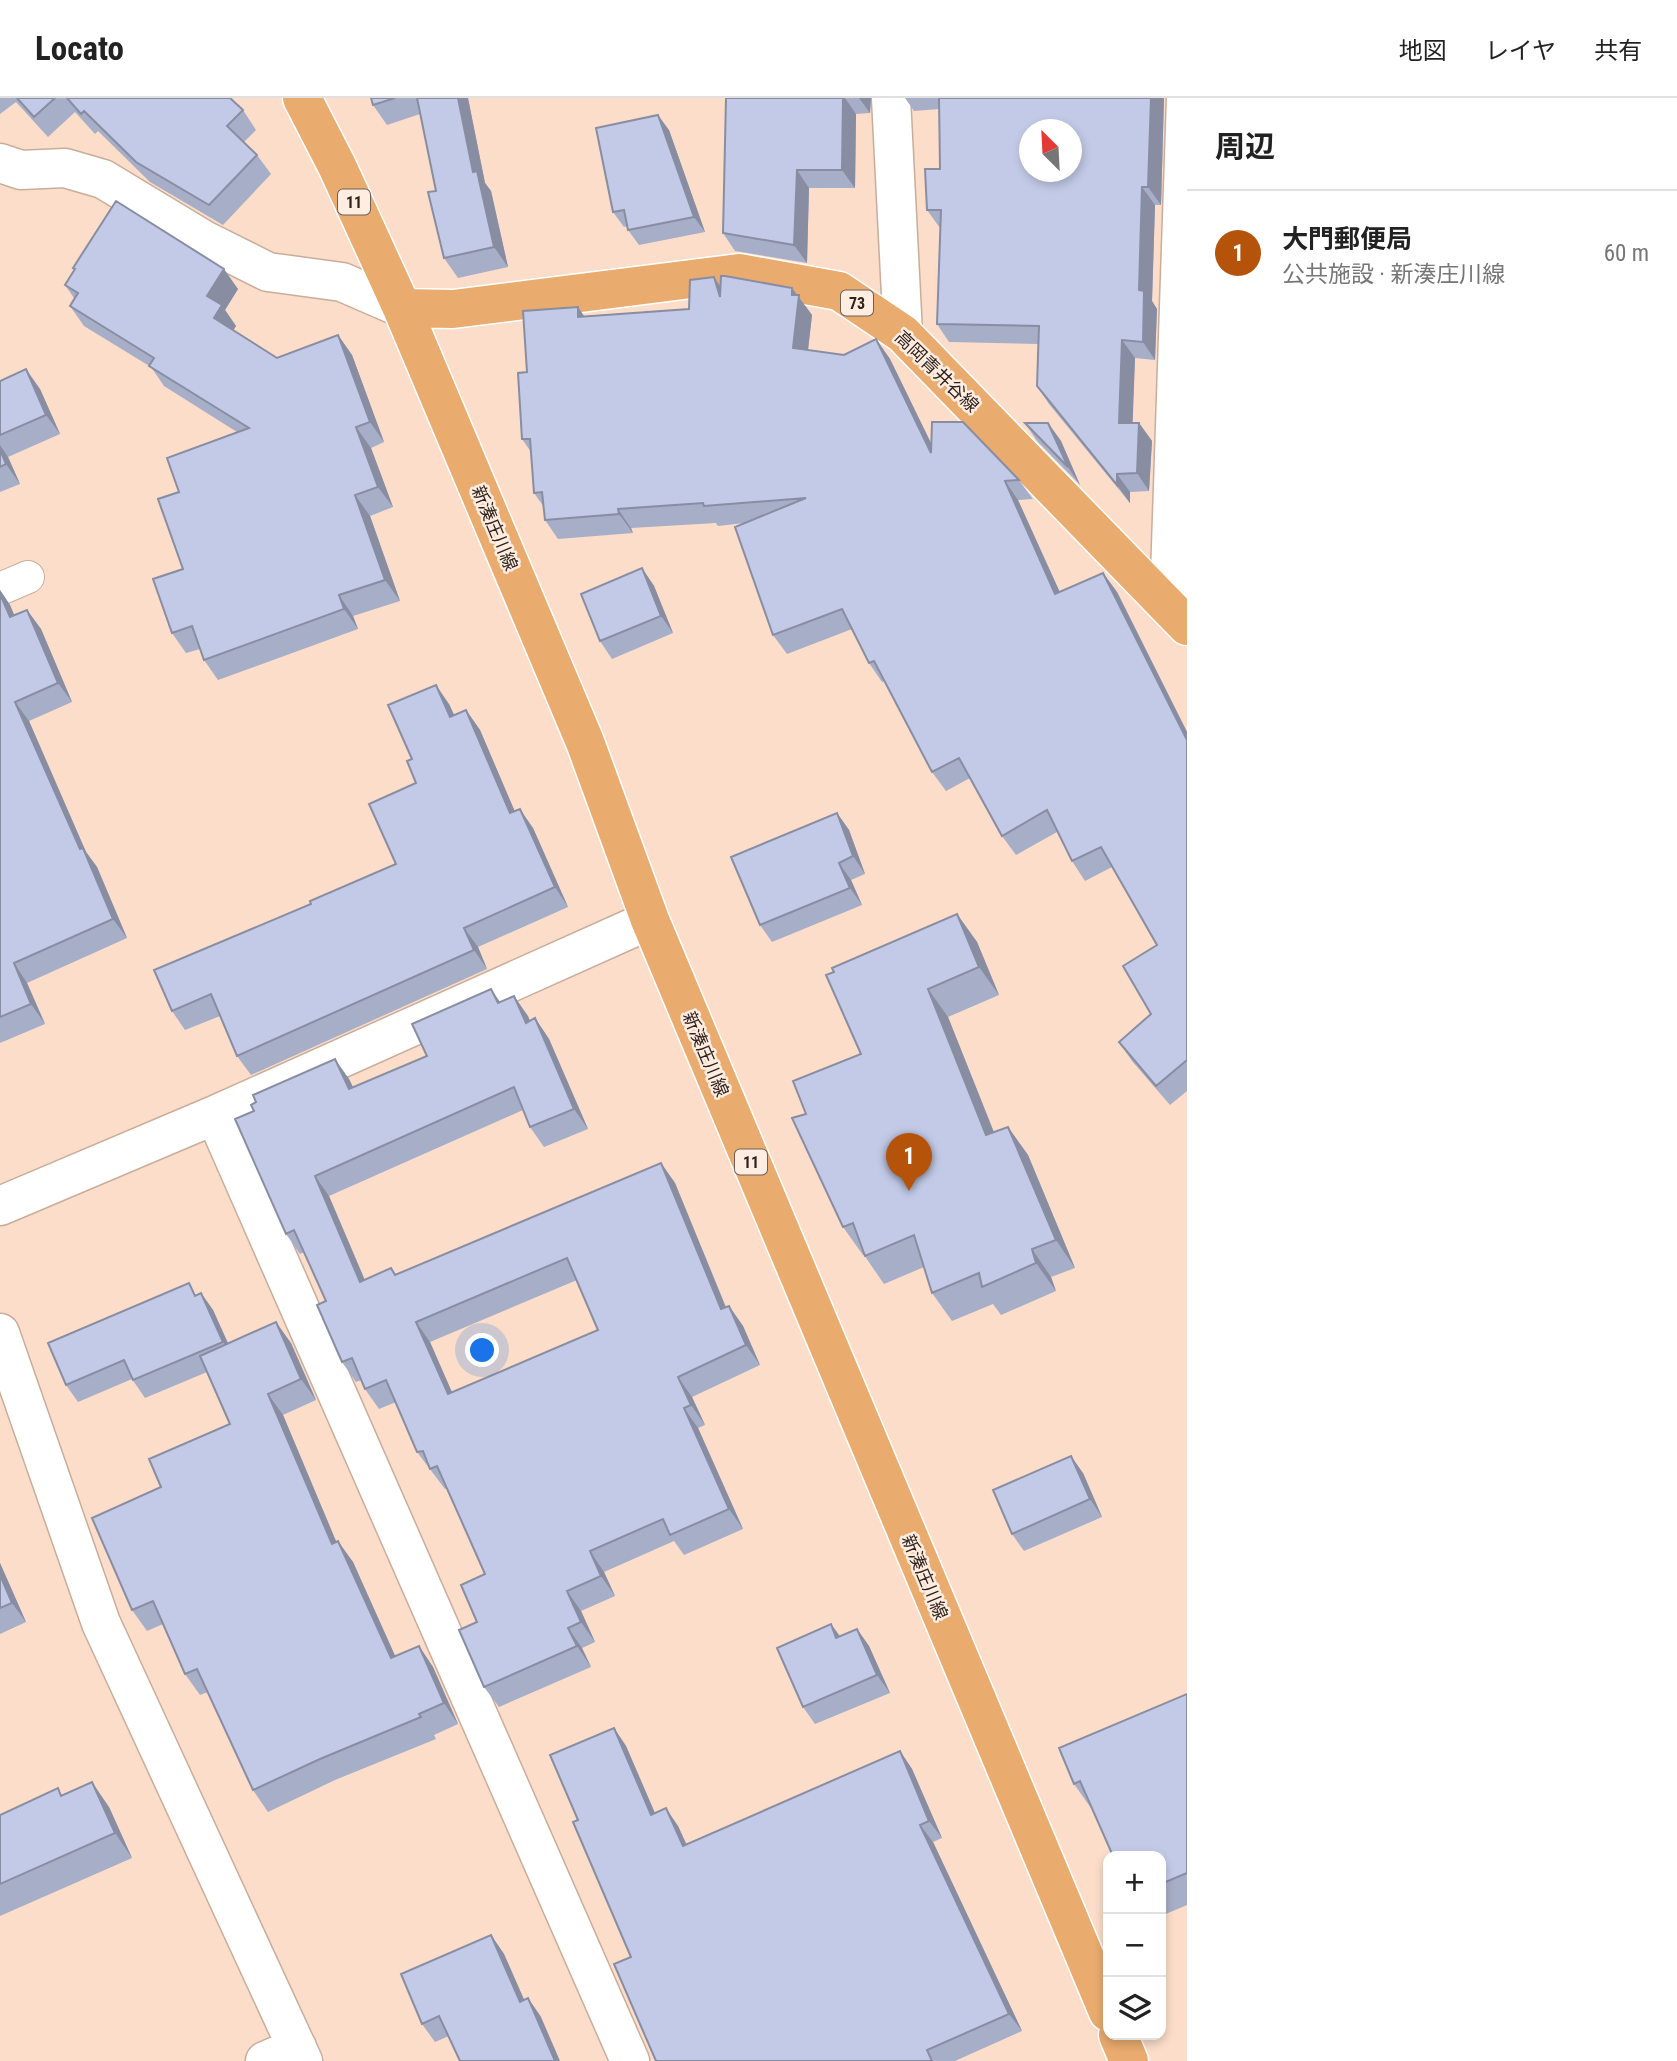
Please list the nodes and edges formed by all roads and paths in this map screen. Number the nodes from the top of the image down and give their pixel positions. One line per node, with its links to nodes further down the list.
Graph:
1 (302, 98): 6 (main road, 新湊庄川線 / 11)
2 (891, 98): 7 (street)
3 (1186, 98): 5 (street)
4 (0, 163): 6 (street)
5 (1183, 298): 8 (street)
6 (402, 308): 7 (main road, 高岡青井谷線 / 73); 9 (main road, 新湊庄川線 / 11)
7 (903, 334): 8 (main road, 高岡青井谷線 / 73)
8 (1178, 616)
9 (650, 920): 10 (street); 13 (main road, 新湊庄川線 / 11)
10 (215, 1115): 11 (street); 16 (street)
11 (2, 1198)
12 (0, 1332): 15 (street)
13 (1103, 2000)
14 (1120, 2040): 17 (main road)
15 (288, 2056)
16 (630, 2061)
17 (1129, 2061)

